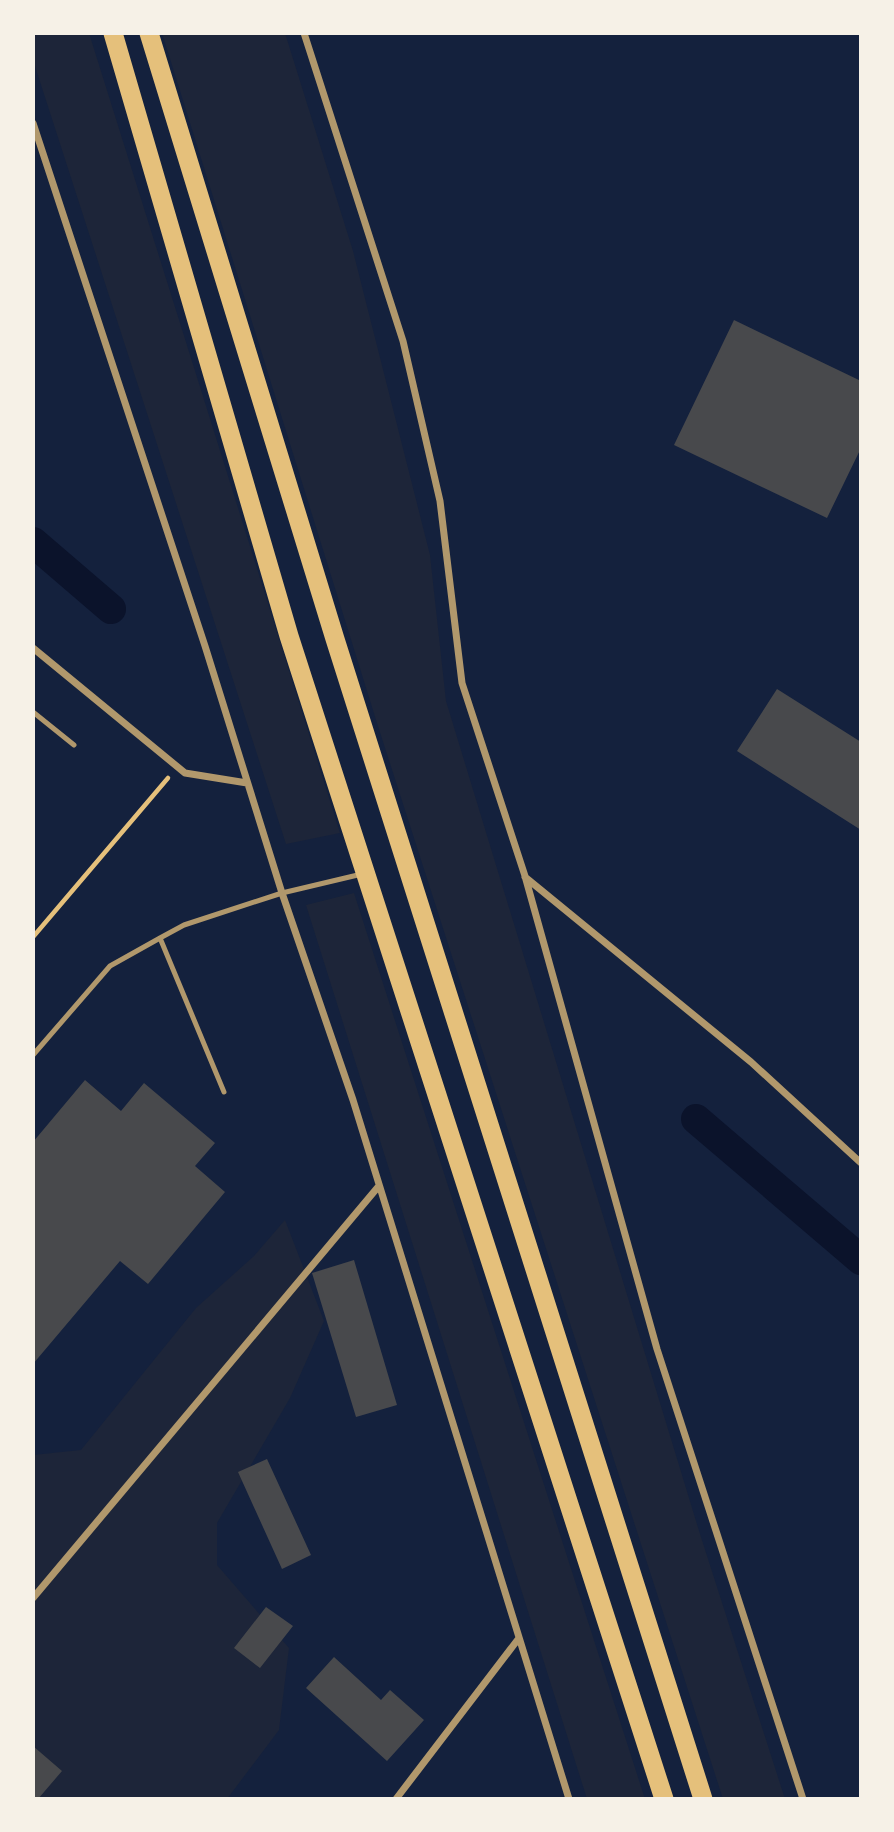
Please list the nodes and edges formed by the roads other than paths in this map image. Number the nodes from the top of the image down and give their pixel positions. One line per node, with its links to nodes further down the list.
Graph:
1 (113, 33): 9 (highway)
2 (149, 33): 22 (highway)
3 (304, 33): 10 (street)
4 (33, 123): 8 (street)
5 (33, 648): 8 (street)
6 (33, 712): 7 (lane)
7 (74, 745)
8 (247, 783): 11 (street)
9 (365, 873): 11 (lane); 21 (highway)
10 (525, 876): 15 (street); 23 (street)
11 (282, 893): 12 (lane); 16 (street)
12 (160, 938): 13 (lane); 14 (lane)
13 (33, 1055)
14 (224, 1092)
15 (861, 1163)
16 (378, 1187): 17 (street); 18 (street)
17 (33, 1598)
18 (519, 1638): 19 (street); 20 (street)
19 (396, 1799)
20 (569, 1799)
21 (664, 1799)
22 (703, 1799)
23 (803, 1799)

